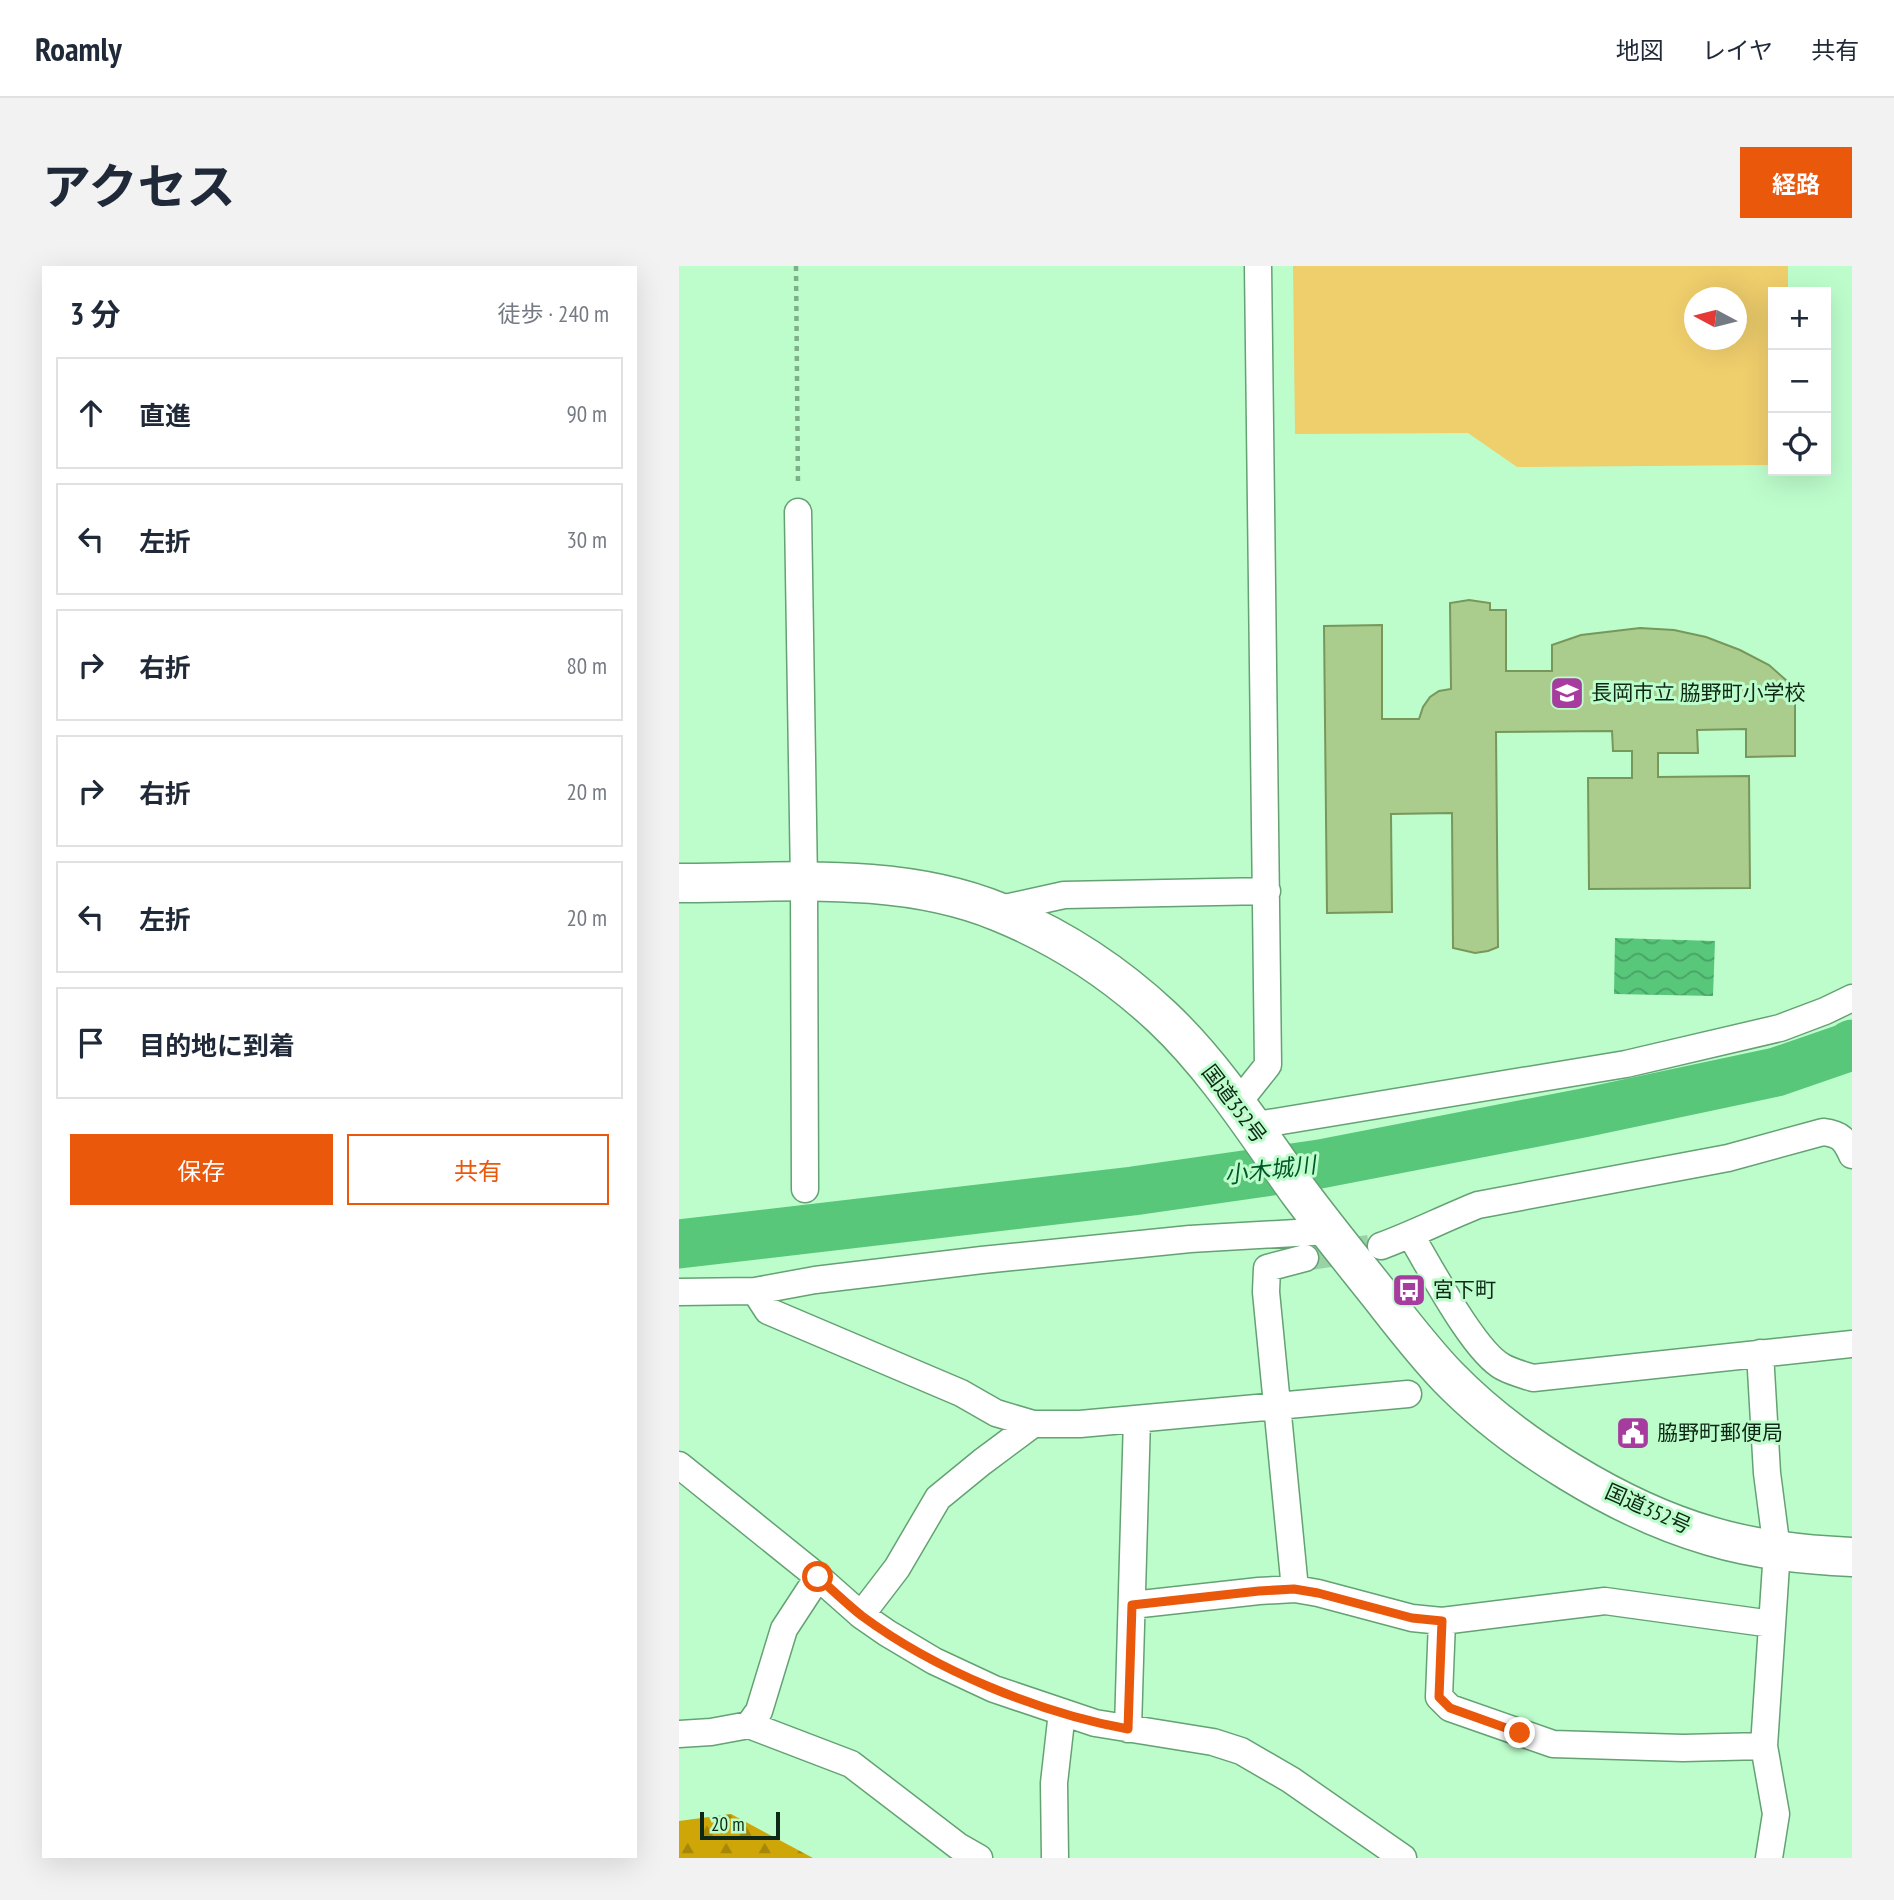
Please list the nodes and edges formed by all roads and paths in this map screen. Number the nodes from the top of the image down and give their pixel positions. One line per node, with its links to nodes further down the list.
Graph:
1 (796, 266): 3 (path)
2 (1258, 266): 6 (street)
3 (798, 512): 5 (street)
4 (679, 883): 5 (highway, 国道352号)
5 (804, 883): 7 (highway, 国道352号); 11 (street)
6 (1266, 891): 7 (street); 9 (street)
7 (996, 911): 9 (highway, 国道352号)
8 (1852, 998): 9 (street)
9 (1251, 1124): 13 (highway, 国道352号)
10 (1852, 1155): 12 (street)
11 (805, 1189)
12 (1411, 1236): 14 (street); 18 (street)
13 (1319, 1237): 15 (street); 20 (street); 24 (highway, 国道352号)
14 (1381, 1247)
15 (755, 1291): 16 (street); 22 (street)
16 (679, 1292)
17 (1852, 1344): 18 (street)
18 (1760, 1353): 24 (street)
19 (1408, 1394): 20 (street)
20 (1278, 1405): 21 (street); 27 (street)
21 (1137, 1419): 22 (street); 28 (street)
22 (1033, 1424): 29 (street)
23 (679, 1465): 26 (street)
24 (1777, 1550): 25 (highway, 国道352号); 31 (street)
25 (1852, 1557)
26 (818, 1577): 29 (street); 33 (street)
27 (1294, 1589): 28 (street); 30 (street)
28 (1132, 1605): 34 (street)
29 (861, 1615): 32 (street)
30 (1442, 1621): 31 (street); 36 (street)
31 (1772, 1624): 36 (street)
32 (1062, 1712): 34 (street); 38 (street)
33 (749, 1725): 35 (street); 37 (street)
34 (1128, 1729): 39 (street)
35 (679, 1734)
36 (1765, 1746): 40 (street)
37 (979, 1858)
38 (1055, 1858)
39 (1403, 1858)
40 (1769, 1858)

